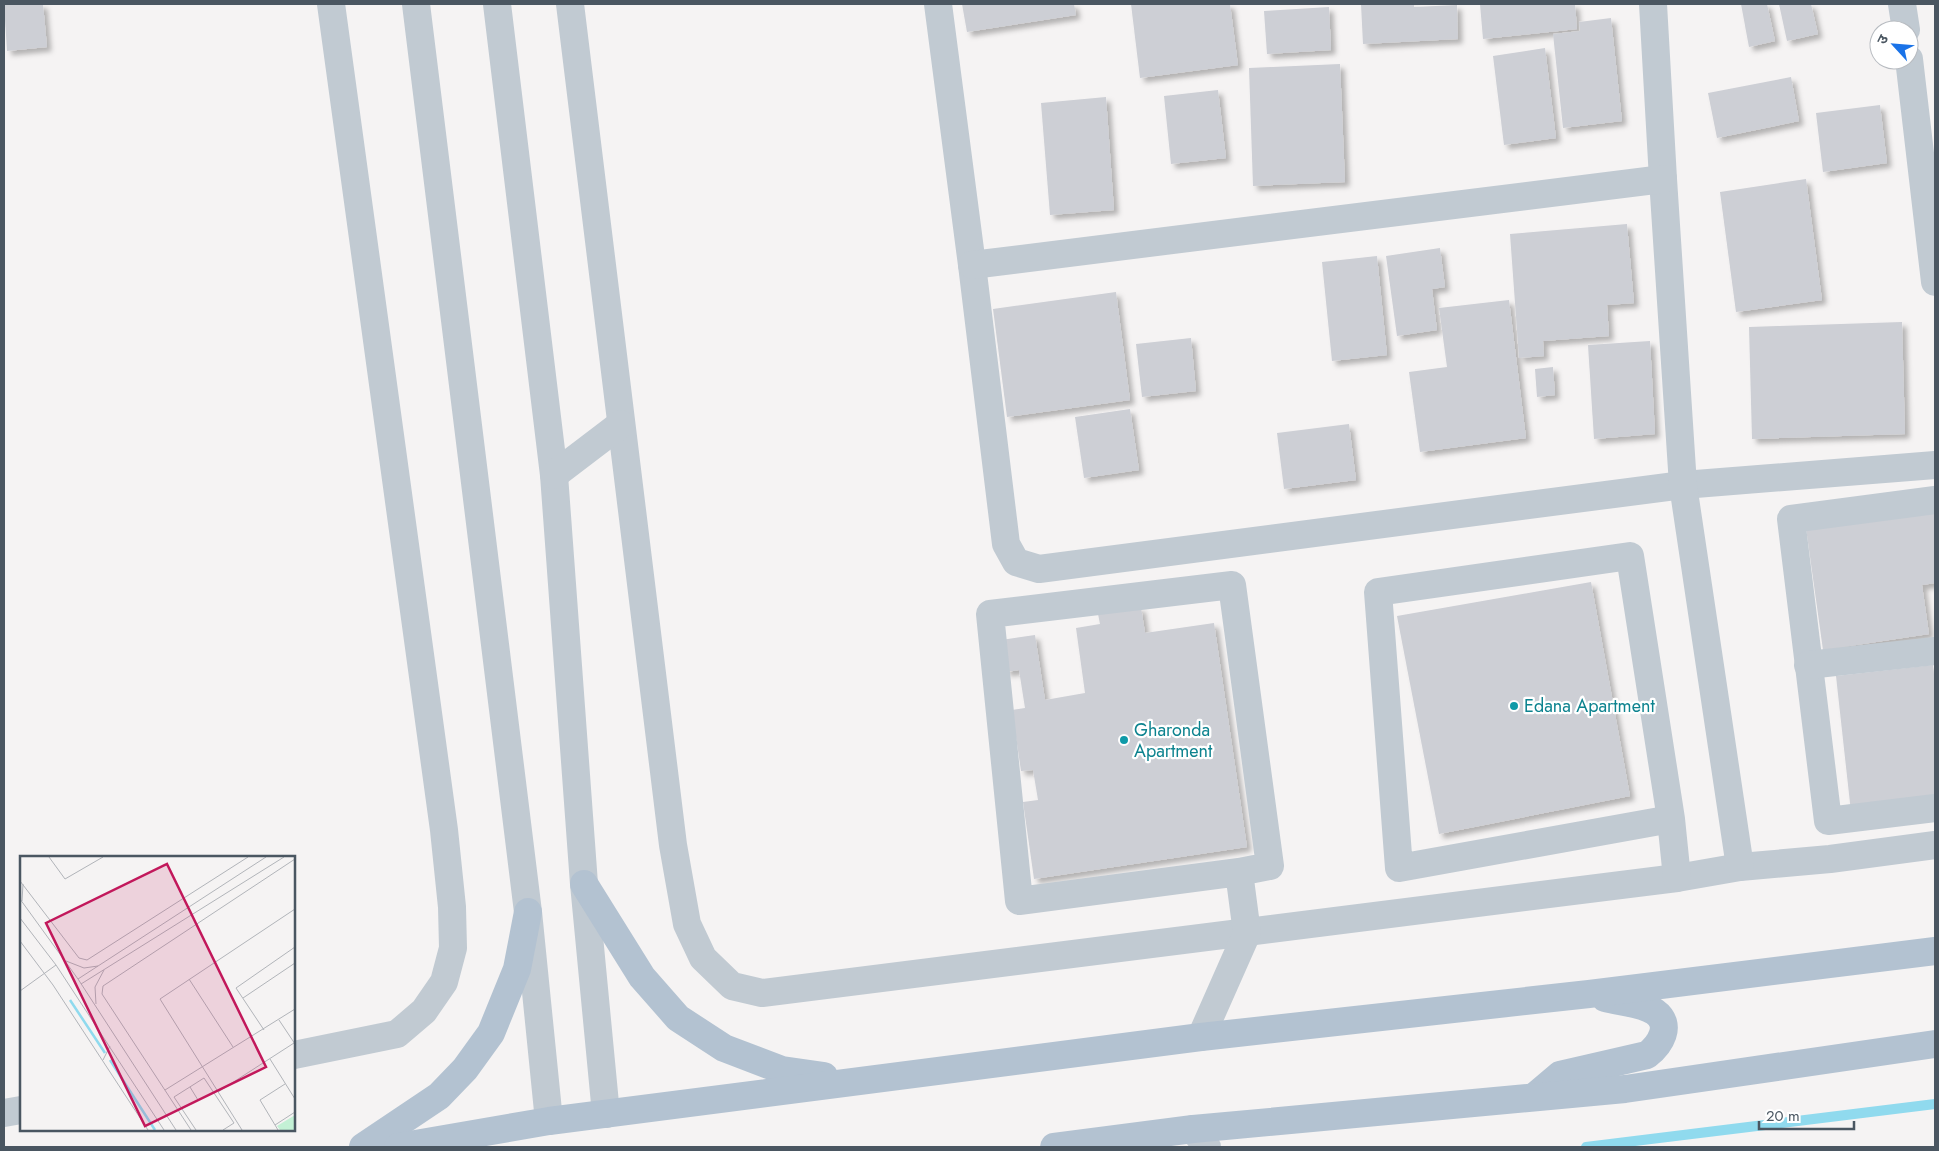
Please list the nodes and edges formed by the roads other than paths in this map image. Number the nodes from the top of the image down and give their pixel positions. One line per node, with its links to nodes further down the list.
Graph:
1 (330, 4): 35 (street)
2 (416, 4): 29 (street)
3 (497, 4): 15 (street)
4 (570, 4): 13 (street)
5 (938, 4): 11 (street)
6 (1653, 4): 10 (street)
7 (1902, 4): 8 (street)
8 (1904, 20)
9 (1910, 70): 12 (street)
10 (1663, 180): 11 (street); 16 (street)
11 (972, 266): 16 (street)
12 (1935, 282)
13 (621, 424): 15 (street); 30 (street)
14 (1935, 465): 16 (street)
15 (554, 475): 28 (street)
16 (1683, 485): 25 (street)
17 (1935, 500): 19 (street)
18 (1935, 652): 19 (street)
19 (1808, 664): 22 (street)
20 (1935, 808): 22 (street)
21 (1671, 819): 21 (street); 27 (street)
22 (1828, 820): 24 (street)
23 (1935, 845): 24 (street)
24 (1830, 859): 25 (street)
25 (1740, 867): 27 (street)
26 (1239, 872): 26 (street); 30 (street)
27 (1677, 878): 30 (street)
28 (584, 884): 36 (main road); 40 (street)
29 (528, 912): 41 (street); 43 (main road)
30 (1247, 933): 33 (street)
31 (1935, 952): 32 (main road)
32 (1589, 994): 33 (main road); 37 (main road)
33 (1201, 1037): 36 (main road)
34 (1935, 1044): 37 (main road)
35 (295, 1055)
36 (859, 1081): 40 (main road)
37 (1534, 1097): 42 (main road)
38 (20, 1110): 39 (street)
39 (4, 1113)
40 (606, 1114): 41 (main road)
41 (549, 1121): 44 (main road)
42 (1200, 1138): 45 (main road)
43 (363, 1147)
44 (398, 1147)
45 (1054, 1147)

